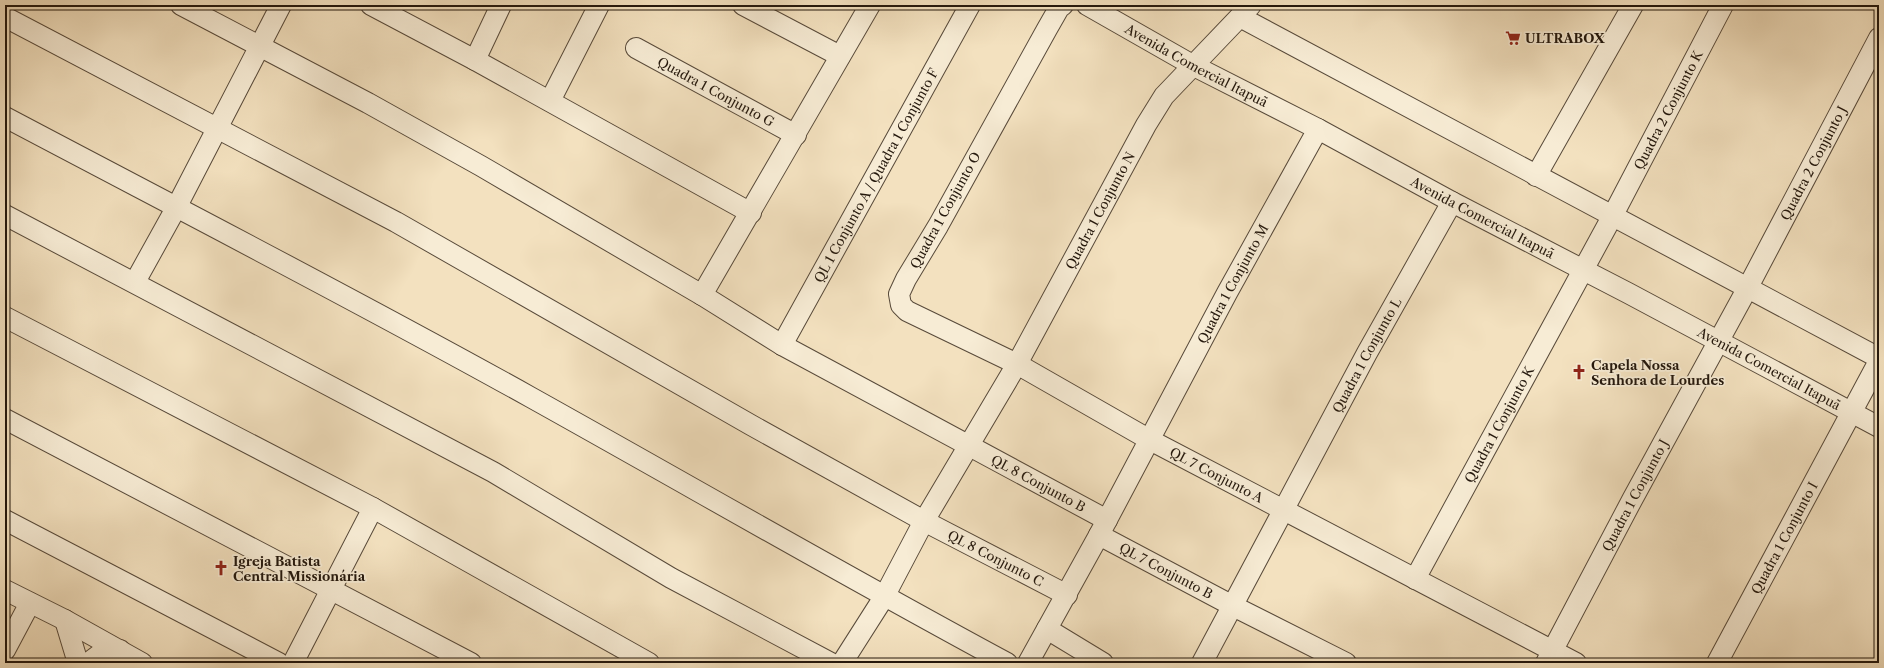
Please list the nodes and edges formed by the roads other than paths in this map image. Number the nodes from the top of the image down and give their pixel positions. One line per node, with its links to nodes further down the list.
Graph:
1 (181, 5): 16 (street, QL 8 Conjunto B)
2 (281, 5): 16 (street)
3 (501, 5): 19 (street)
4 (599, 5): 21 (street)
5 (870, 5): 18 (street)
6 (970, 5): 38 (street, QL 1 Conjunto A / Quadra 1 Conjunto F)
7 (1063, 5): 40 (street, Quadra 1 Conjunto O)
8 (1087, 5): 20 (street, Avenida Comercial Itapuã)
9 (1633, 5): 26 (street)
10 (1723, 5): 31 (street, Quadra 2 Conjunto K)
11 (750, 7): 18 (street)
12 (384, 8): 19 (street)
13 (1246, 11): 20 (street, Quadra 1 Conjunto N); 26 (street)
14 (5, 17): 23 (street, QL 8 Conjunto C)
15 (1879, 38): 34 (street, Quadra 2 Conjunto J)
16 (259, 46): 23 (street); 35 (street, QL 8 Conjunto B)
17 (636, 48): 25 (street, Quadra 1 Conjunto G)
18 (840, 56): 25 (street)
19 (475, 60): 21 (street)
20 (1194, 66): 24 (street, Avenida Comercial Itapuã); 40 (street, Quadra 1 Conjunto N)
21 (550, 101): 29 (street)
22 (5, 117): 28 (street)
23 (218, 128): 28 (street); 49 (street, QL 8 Conjunto C)
24 (1318, 129): 27 (street, Avenida Comercial Itapuã); 44 (street, Quadra 1 Conjunto M)
25 (796, 134): 29 (street)
26 (1536, 176): 31 (street)
27 (1452, 202): 32 (street, Avenida Comercial Itapuã); 47 (street, Quadra 1 Conjunto L)
28 (176, 208): 33 (street); 55 (street)
29 (751, 213): 35 (street)
30 (5, 215): 33 (street)
31 (1613, 215): 32 (street, Quadra 2 Conjunto K); 34 (street)
32 (1583, 270): 37 (street, Avenida Comercial Itapuã); 51 (street, Quadra 1 Conjunto K)
33 (135, 282): 70 (street)
34 (1747, 288): 37 (street, Quadra 2 Conjunto J); 39 (street)
35 (702, 295): 38 (street, QL 8 Conjunto B)
36 (5, 317): 46 (street)
37 (1718, 341): 41 (street, Avenida Comercial Itapuã); 62 (street, Quadra 1 Conjunto J)
38 (782, 345): 45 (street, QL 8 Conjunto B)
39 (1879, 359): 41 (street, Quadra 1 Conjunto I)
40 (1017, 364): 44 (street, QL 7 Conjunto A); 45 (street, Quadra 1 Conjunto N)
41 (1852, 412): 43 (street, Avenida Comercial Itapuã); 78 (street, Quadra 1 Conjunto I)
42 (5, 419): 52 (street)
43 (1879, 427)
44 (1150, 440): 47 (street, QL 7 Conjunto A); 50 (street, Quadra 1 Conjunto M)
45 (969, 446): 49 (street, Quadra 1 Conjunto N); 50 (street, QL 8 Conjunto B)
46 (373, 508): 52 (street); 69 (street)
47 (1283, 509): 51 (street, QL 7 Conjunto A); 57 (street, Quadra 1 Conjunto L)
48 (5, 520): 66 (street)
49 (924, 521): 54 (street, QL 8 Conjunto C); 55 (street, Quadra 1 Conjunto N)
50 (1103, 528): 54 (street, Quadra 1 Conjunto M); 57 (street, QL 7 Conjunto B)
51 (1415, 579): 62 (street, QL 7 Conjunto A)
52 (331, 589): 67 (street); 68 (street)
53 (5, 590): 56 (street)
54 (1067, 594): 59 (street, Quadra 1 Conjunto M)
55 (884, 597): 71 (street, Quadra 1 Conjunto N); 72 (street)
56 (30, 603): 58 (street); 60 (street)
57 (1233, 606): 75 (street, Quadra 1 Conjunto L); 76 (street, QL 7 Conjunto B)
58 (65, 620): 61 (street); 63 (street)
59 (1047, 630): 73 (street, Quadra 1 Conjunto M); 74 (street)
60 (5, 650)
61 (120, 650): 64 (street); 65 (street)
62 (1550, 657): 77 (street, QL 7 Conjunto A)
63 (78, 663)
64 (88, 663)
65 (142, 663)
66 (279, 663)
67 (293, 663)
68 (471, 663)
69 (649, 663)
70 (831, 663)
71 (842, 663)
72 (1007, 663)
73 (1028, 663)
74 (1103, 663)
75 (1202, 663)
76 (1346, 663)
77 (1576, 663)
78 (1717, 663)

